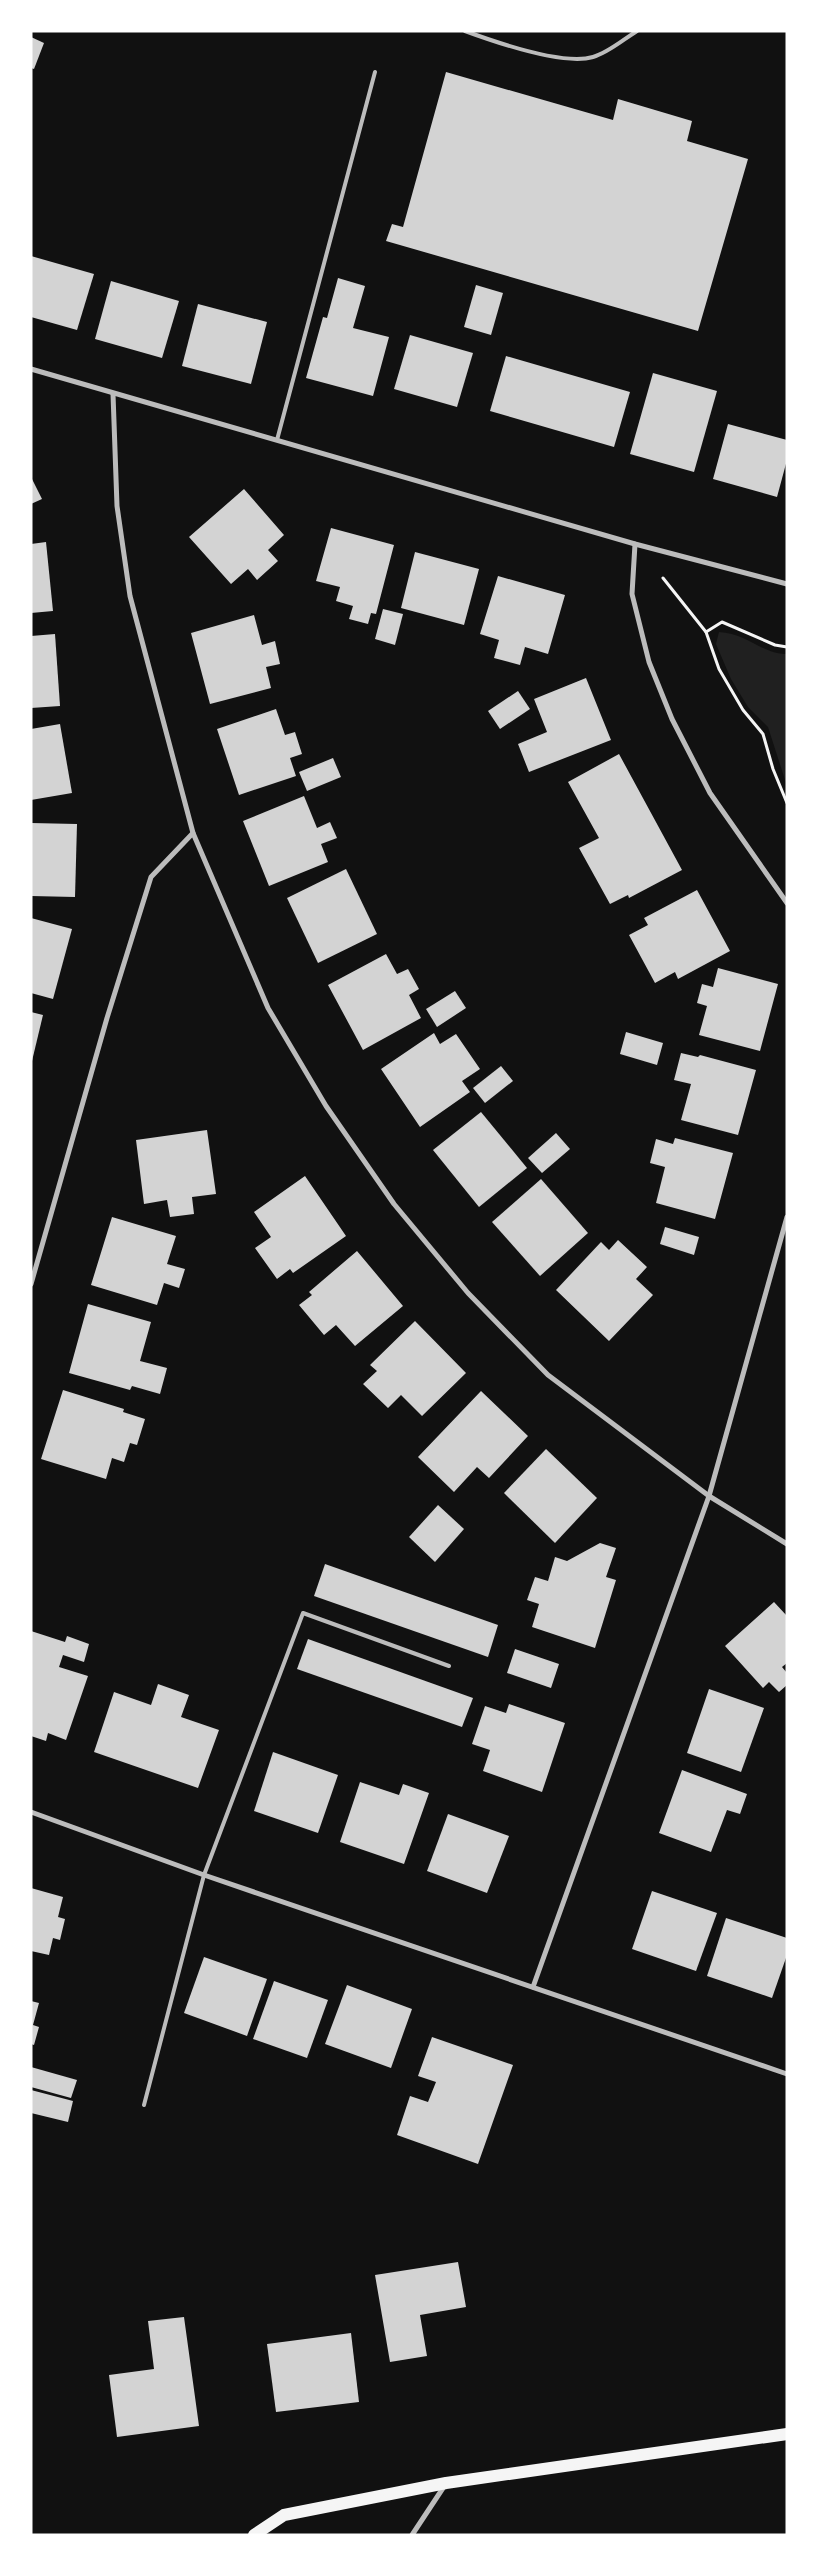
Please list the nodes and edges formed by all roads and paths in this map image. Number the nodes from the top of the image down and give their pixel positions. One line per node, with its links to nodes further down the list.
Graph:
1 (465, 31): 2 (lane)
2 (637, 31)
3 (375, 72): 6 (lane)
4 (31, 369): 5 (street)
5 (113, 394): 6 (street); 12 (street)
6 (277, 440): 7 (street)
7 (636, 544): 8 (street); 9 (path); 13 (street)
8 (787, 584)
9 (706, 632): 10 (path); 11 (path)
10 (787, 647)
11 (787, 802)
12 (193, 833): 15 (street); 16 (street)
13 (787, 903)
14 (787, 1217): 16 (street)
15 (31, 1284)
16 (709, 1496): 17 (street); 21 (street)
17 (787, 1544)
18 (449, 1666): 20 (lane)
19 (31, 1812): 20 (street)
20 (204, 1875): 21 (street); 23 (lane)
21 (533, 1987): 22 (street)
22 (787, 2074)
23 (144, 2106)
24 (787, 2434): 25 (main road)
25 (446, 2483): 26 (main road); 27 (street)
26 (254, 2535)
27 (412, 2535)

